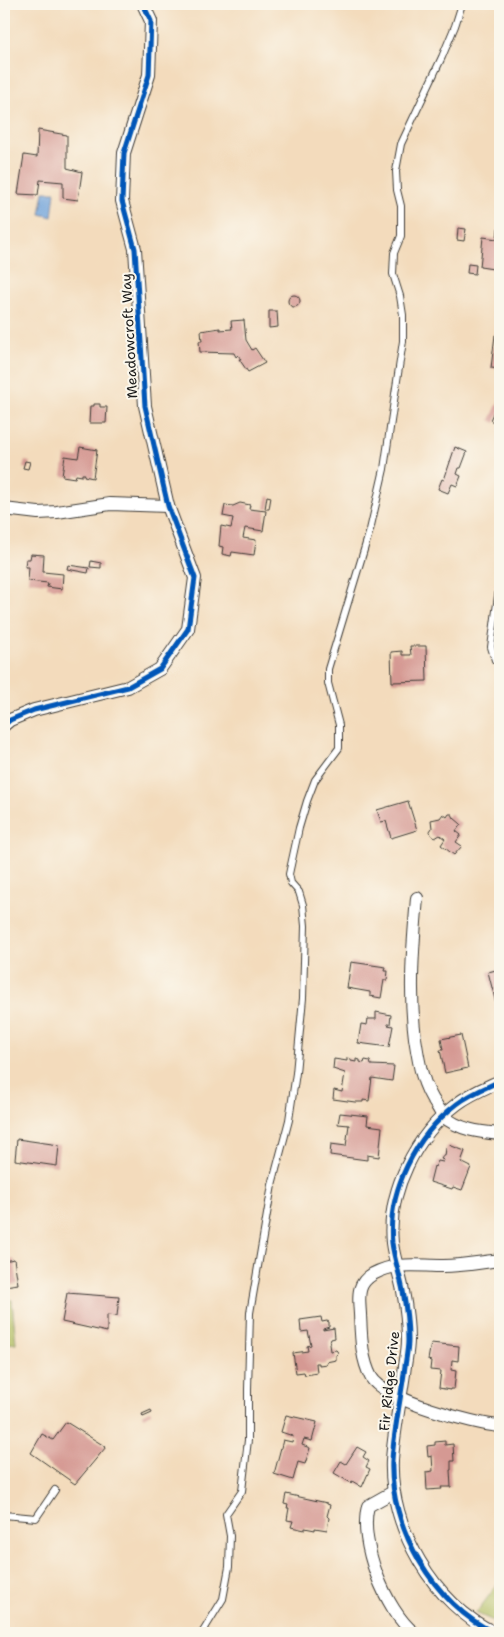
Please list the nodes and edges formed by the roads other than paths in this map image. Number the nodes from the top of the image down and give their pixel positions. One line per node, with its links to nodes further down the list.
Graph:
1 (143, 4): 3 (street, Meadowcroft Way)
2 (462, 4): 20 (lane)
3 (168, 506): 4 (street); 7 (street, Meadowcroft Way)
4 (4, 509)
5 (500, 581): 6 (lane)
6 (500, 664)
7 (4, 725)
8 (417, 898): 10 (street)
9 (500, 1081): 10 (street, Fir Ridge Drive)
10 (444, 1116): 11 (street); 13 (street, Fir Ridge Drive)
11 (500, 1134)
12 (500, 1260): 13 (street)
13 (396, 1265): 14 (street, Fir Ridge Drive); 14 (street)
14 (400, 1399): 15 (street); 17 (street, Fir Ridge Drive)
15 (500, 1426)
16 (55, 1490): 18 (lane)
17 (393, 1492): 19 (street, Fir Ridge Drive); 21 (street)
18 (4, 1515)
19 (477, 1624): 22 (street); 23 (street, Fir Ridge Drive)
20 (202, 1633)
21 (414, 1633)
22 (467, 1633)
23 (495, 1633)

